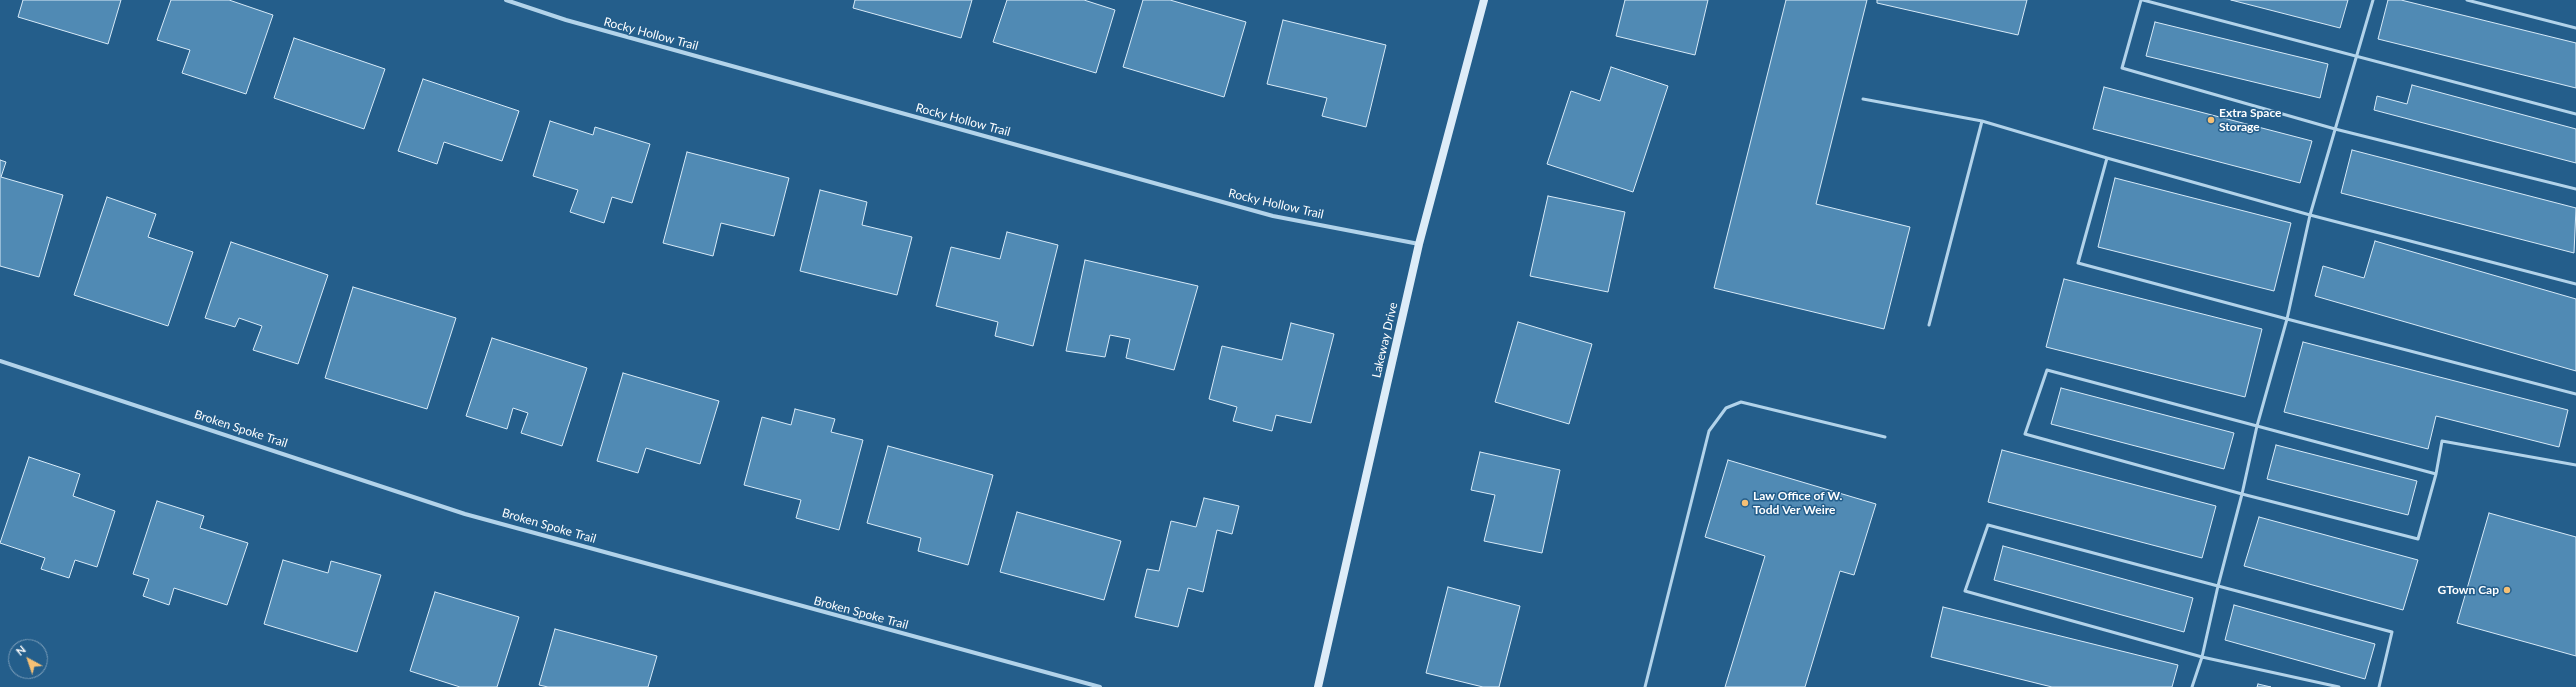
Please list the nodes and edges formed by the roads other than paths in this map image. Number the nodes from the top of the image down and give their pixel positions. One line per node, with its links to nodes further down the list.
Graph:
1 (506, 0): 15 (street, Rocky Hollow Trail)
2 (1484, 0): 15 (main road, Lakeway Drive)
3 (2142, 0): 7 (lane); 11 (lane)
4 (2373, 0): 7 (lane)
5 (2467, 0): 6 (lane)
6 (2576, 28)
7 (2356, 56): 9 (lane); 11 (lane)
8 (1862, 99): 10 (lane)
9 (2576, 114)
10 (1982, 121): 12 (lane); 18 (lane)
11 (2335, 129): 13 (lane); 14 (lane)
12 (2107, 158): 14 (lane); 17 (lane)
13 (2576, 189)
14 (2310, 215): 16 (lane); 17 (lane)
15 (1419, 244): 29 (main road, Lakeway Drive)
16 (2576, 284)
17 (2287, 319): 20 (lane); 21 (lane)
18 (1929, 325)
19 (0, 361): 28 (street, Broken Spoke Trail)
20 (2576, 394)
21 (2257, 426): 24 (lane); 25 (lane); 25 (lane)
22 (1885, 437): 30 (lane)
23 (2576, 465): 24 (lane)
24 (2436, 474): 25 (lane)
25 (2242, 494): 26 (lane)
26 (2218, 586): 27 (lane); 27 (lane); 33 (lane)
27 (2202, 657): 31 (lane); 32 (lane)
28 (1100, 687)
29 (1318, 687)
30 (1646, 687)
31 (2192, 687)
32 (2339, 687)
33 (2379, 687)

